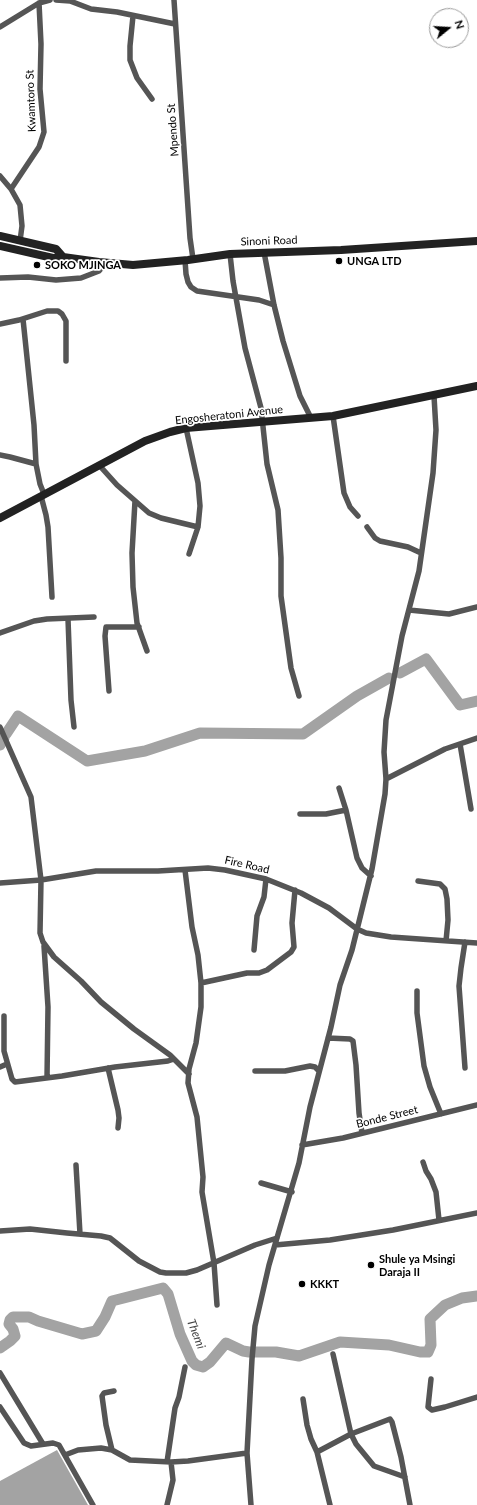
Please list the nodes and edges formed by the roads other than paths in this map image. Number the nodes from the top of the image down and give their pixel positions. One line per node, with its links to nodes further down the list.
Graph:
1 (50, 0): 4 (street)
2 (56, 0): 5 (street)
3 (174, 0): 6 (street, Mpendo St)
4 (36, 3): 7 (street); 10 (street, Kwamtoro St)
5 (133, 16): 6 (street); 8 (street)
6 (175, 24): 18 (street, Mpendo St)
7 (0, 27)
8 (152, 99)
9 (0, 176): 10 (street)
10 (11, 189): 12 (street)
11 (0, 236): 12 (street, Sinoni Road)
12 (20, 241): 17 (street, Sinoni Road)
13 (477, 241): 15 (street, Sinoni Road)
14 (0, 246): 17 (street, Sinoni Road)
15 (264, 252): 16 (street, Sinoni Road); 22 (street)
16 (230, 254): 18 (street, Sinoni Road); 21 (street)
17 (63, 256): 19 (street, Sinoni Road)
18 (189, 260): 19 (street, Sinoni Road); 21 (street, Mpendo St)
19 (106, 263): 20 (street)
20 (0, 278)
21 (236, 298): 22 (street); 30 (street)
22 (274, 305): 29 (street)
23 (23, 319): 24 (street); 25 (street); 33 (street)
24 (0, 324)
25 (66, 361)
26 (477, 386): 27 (street, Engosheratoni Avenue)
27 (434, 396): 28 (street, Engosheratoni Avenue); 41 (street)
28 (333, 416): 29 (street, Engosheratoni Avenue); 37 (street)
29 (311, 418): 30 (street, Engosheratoni Avenue)
30 (263, 422): 31 (street, Engosheratoni Avenue); 52 (street)
31 (186, 428): 34 (street, Engosheratoni Avenue); 39 (street)
32 (0, 455): 33 (street)
33 (36, 464): 35 (street)
34 (99, 465): 35 (street, Engosheratoni Avenue); 36 (street)
35 (42, 495): 38 (street, Engosheratoni Avenue); 43 (street)
36 (135, 501): 39 (street); 48 (street)
37 (358, 516)
38 (0, 518)
39 (198, 527): 42 (street)
40 (367, 527): 41 (street)
41 (421, 553): 45 (street)
42 (189, 554)
43 (52, 598)
44 (477, 607): 45 (street)
45 (409, 610): 57 (street)
46 (94, 617): 47 (street)
47 (68, 619): 49 (street); 54 (street)
48 (139, 627): 50 (street); 51 (street)
49 (0, 633)
50 (147, 651)
51 (109, 691)
52 (299, 696)
53 (0, 727): 65 (street)
54 (74, 727)
55 (477, 738): 56 (street)
56 (460, 744): 57 (street); 59 (street)
57 (386, 779): 63 (street)
58 (339, 788): 60 (street)
59 (471, 809)
60 (346, 810): 61 (street); 63 (street)
61 (300, 814)
62 (185, 870): 64 (street, Fire Road); 65 (street, Fire Road); 75 (street)
63 (371, 876): 69 (street)
64 (266, 879): 68 (street, Fire Road); 74 (street)
65 (42, 880): 67 (street, Fire Road); 73 (street)
66 (418, 881): 70 (street)
67 (0, 883)
68 (295, 890): 69 (street, Fire Road); 75 (street)
69 (357, 929): 70 (street, Fire Road); 78 (street)
70 (446, 941): 71 (street, Fire Road)
71 (465, 942): 72 (street, Fire Road); 83 (street)
72 (477, 943)
73 (44, 945): 79 (street); 87 (street)
74 (254, 950)
75 (201, 983): 86 (street)
76 (417, 991): 89 (street)
77 (4, 1016): 80 (street)
78 (328, 1038): 85 (street); 91 (street)
79 (174, 1059): 82 (street); 86 (street)
80 (7, 1064): 81 (street); 87 (street)
81 (0, 1066)
82 (108, 1068): 87 (street); 90 (street)
83 (465, 1068)
84 (255, 1071): 85 (street)
85 (319, 1071): 92 (street)
86 (189, 1074): 103 (street)
87 (47, 1078)
88 (477, 1105): 89 (street, Bonde Street)
89 (441, 1114): 91 (street, Bonde Street)
90 (118, 1128)
91 (362, 1133): 92 (street, Bonde Street)
92 (302, 1145): 96 (street)
93 (423, 1162): 98 (street)
94 (76, 1165): 100 (street)
95 (261, 1183): 96 (street)
96 (292, 1192): 101 (street)
97 (477, 1213): 98 (street)
98 (439, 1220): 102 (street)
99 (0, 1231): 100 (street)
100 (80, 1234): 103 (street)
101 (277, 1238): 102 (street); 103 (street)
102 (275, 1245): 116 (street)
103 (214, 1263): 104 (street)
104 (217, 1305)
105 (333, 1354): 113 (street)
106 (185, 1367): 119 (street)
107 (0, 1373): 114 (street)
108 (431, 1379): 110 (street)
109 (114, 1391): 115 (street)
110 (477, 1397)
111 (303, 1399): 117 (street)
112 (0, 1407): 114 (street)
113 (351, 1434): 117 (street); 120 (street); 120 (street)
114 (43, 1444): 118 (street)
115 (112, 1450): 118 (street); 119 (street)
116 (247, 1452): 119 (street); 123 (street)
117 (317, 1452): 124 (street)
118 (64, 1455): 121 (street)
119 (169, 1462): 122 (street)
120 (405, 1476): 125 (street)
121 (93, 1505)
122 (167, 1505)
123 (251, 1505)
124 (330, 1505)
125 (410, 1505)

